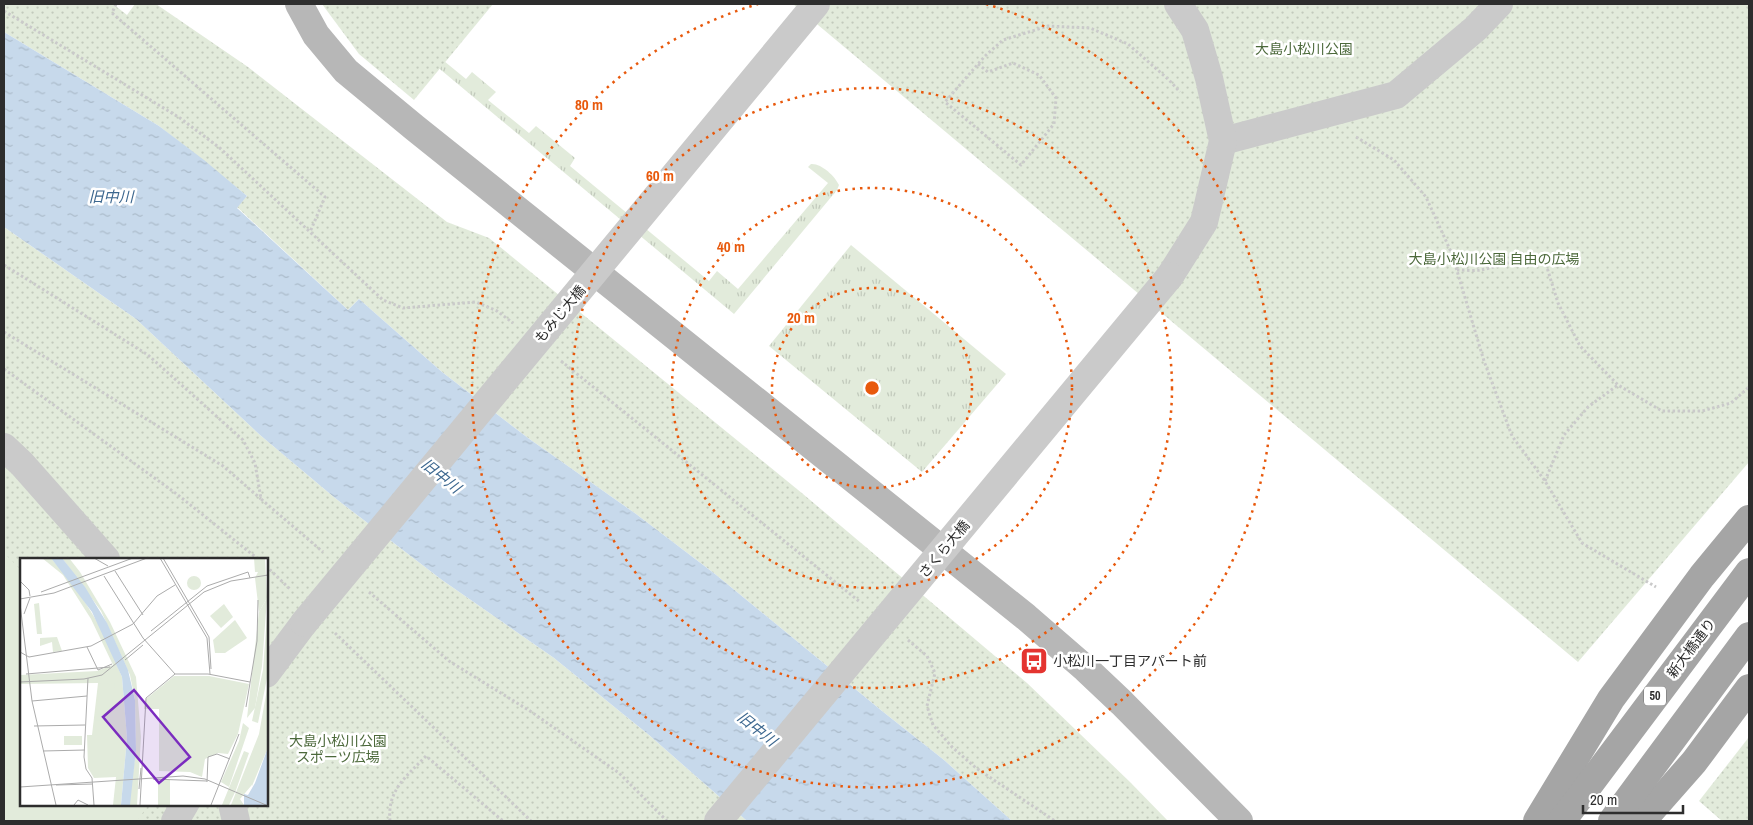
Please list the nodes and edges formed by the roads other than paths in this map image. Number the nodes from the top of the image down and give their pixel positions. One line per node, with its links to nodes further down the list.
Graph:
1 (299, 4): 13 (street)
2 (816, 4): 11 (street, もみじ大橋, bridge)
3 (1178, 4): 5 (street)
4 (1499, 4): 5 (street)
5 (1223, 141): 18 (street, さくら大橋, bridge)
6 (4, 447): 8 (street)
7 (1749, 519): 21 (main road, bridge)
8 (105, 558)
9 (1749, 572): 22 (main road, 新大橋通り / 50, bridge)
10 (1749, 636): 23 (main road, bridge)
11 (268, 672)
12 (1749, 688): 24 (main road)
13 (1122, 703): 19 (street); 20 (street)
14 (184, 805): 16 (street)
15 (232, 805): 17 (street)
16 (175, 821)
17 (236, 821)
18 (718, 821)
19 (1218, 821)
20 (1239, 821)
21 (1537, 821)
22 (1562, 821)
23 (1612, 821)
24 (1642, 821)

